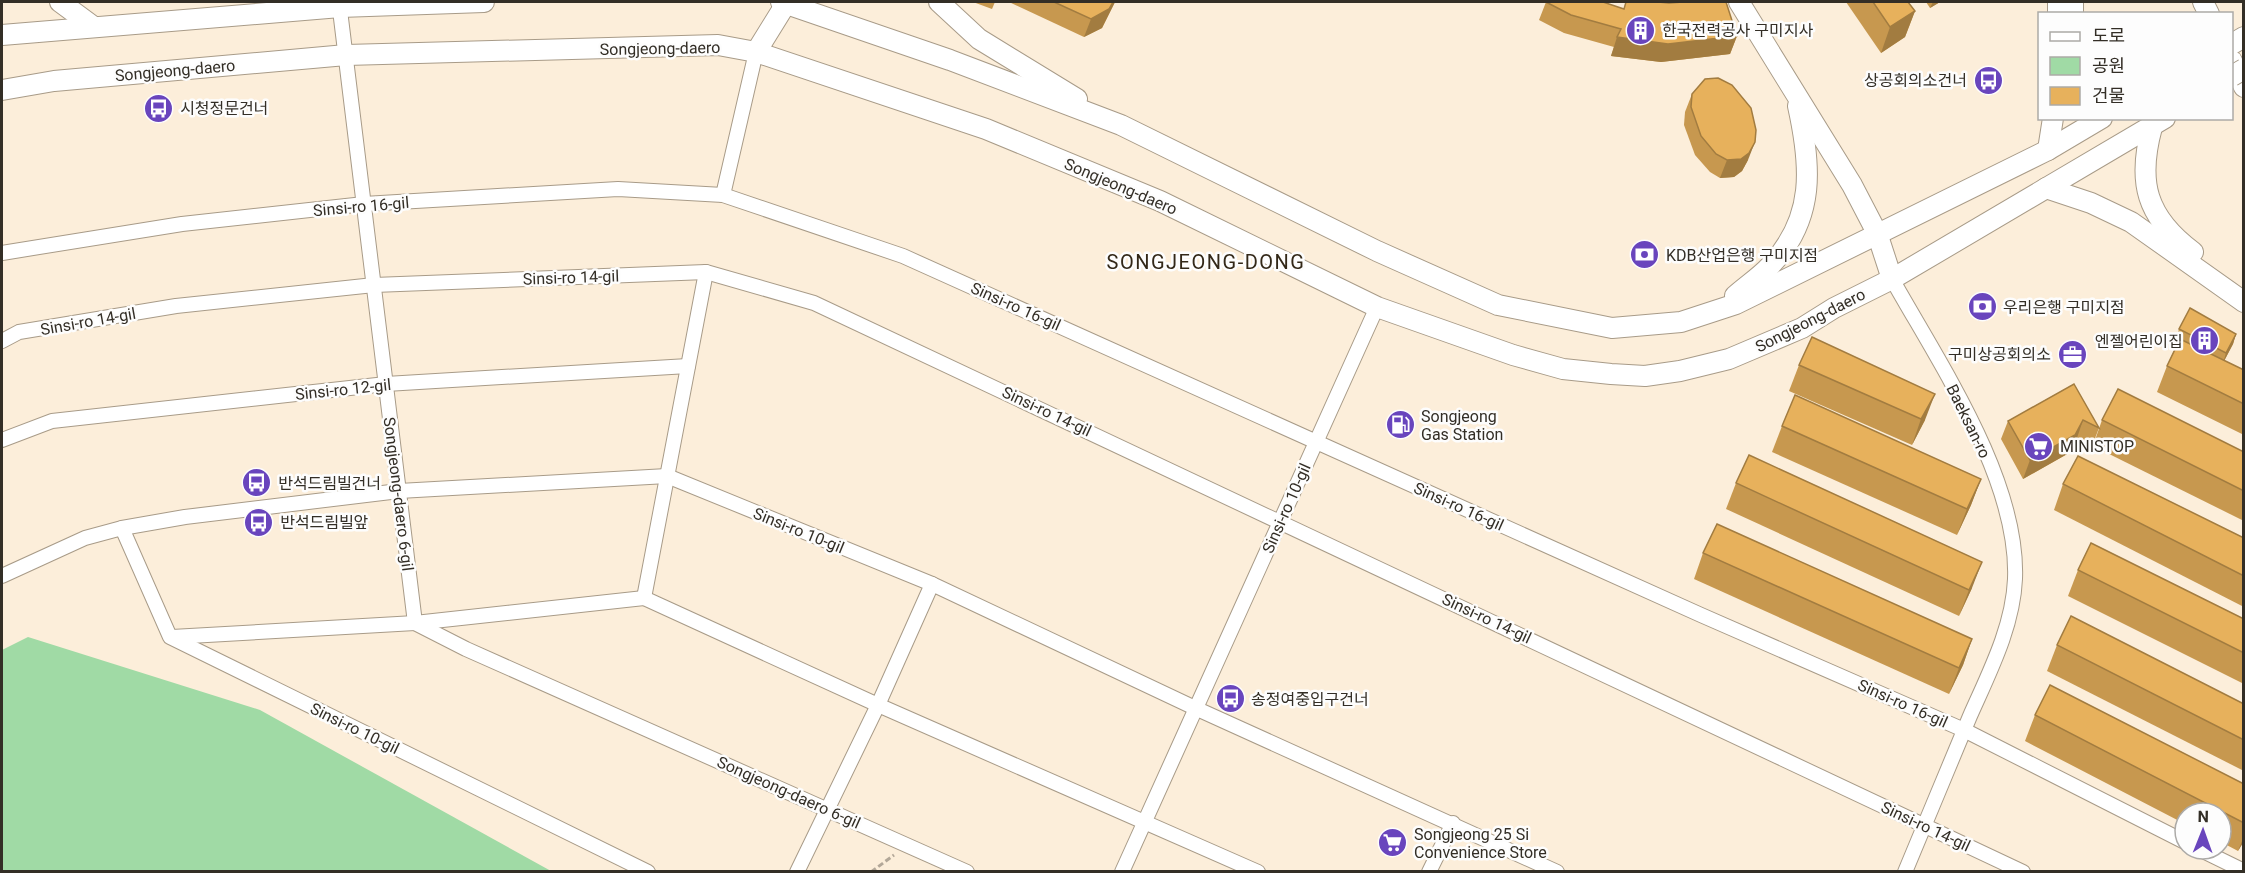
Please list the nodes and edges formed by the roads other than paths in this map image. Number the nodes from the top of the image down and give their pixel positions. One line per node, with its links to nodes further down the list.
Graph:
1 (60, 2): 8 (street)
2 (484, 2): 7 (street)
3 (781, 2): 4 (street)
4 (787, 2): 10 (street); 19 (street)
5 (939, 2): 19 (street)
6 (1739, 2): 14 (street, Baeksan-ro)
7 (339, 4): 8 (street); 11 (street, Songjeong-daero 6-gil)
8 (94, 27): 9 (street)
9 (2, 35)
10 (756, 52): 11 (street, Songjeong-daero); 22 (street); 31 (street, Songjeong-daero)
11 (345, 55): 15 (street, Songjeong-daero); 23 (street, Songjeong-daero 6-gil)
12 (2233, 63): 13 (street)
13 (2244, 87)
14 (1795, 89): 24 (street, Baeksan-ro); 32 (street)
15 (2, 90)
16 (2053, 120): 20 (street)
17 (2099, 120): 20 (street)
18 (2159, 123): 21 (street, Songjeong-daero); 29 (street)
19 (1121, 125): 32 (street)
20 (2048, 150): 24 (street)
21 (2046, 188): 27 (street, Songjeong-daero); 30 (street)
22 (723, 195): 23 (street, Sinsi-ro 16-gil); 37 (street, Sinsi-ro 16-gil)
23 (364, 204): 25 (street, Sinsi-ro 16-gil); 28 (street, Songjeong-daero 6-gil)
24 (1877, 233): 27 (street, Baeksan-ro); 32 (street)
25 (2, 253)
26 (706, 272): 28 (street, Sinsi-ro 14-gil); 34 (street); 40 (street, Sinsi-ro 14-gil)
27 (1892, 279): 31 (street, Songjeong-daero); 49 (street, Baeksan-ro)
28 (374, 285): 33 (street, Sinsi-ro 14-gil); 35 (street, Songjeong-daero 6-gil)
29 (2244, 289)
30 (2244, 302)
31 (1377, 307): 37 (street, Sinsi-ro 10-gil)
32 (1719, 309)
33 (2, 341)
34 (688, 366): 35 (street, Sinsi-ro 12-gil); 38 (street)
35 (386, 384): 36 (street, Sinsi-ro 12-gil); 39 (street, Songjeong-daero 6-gil)
36 (2, 440)
37 (1316, 441): 40 (street, Sinsi-ro 10-gil); 49 (street, Sinsi-ro 16-gil)
38 (667, 476): 39 (street, Sinsi-ro 10-gil); 43 (street, Sinsi-ro 10-gil); 44 (street)
39 (399, 491): 41 (street, Sinsi-ro 10-gil); 45 (street, Songjeong-daero 6-gil)
40 (1280, 520): 48 (street, Sinsi-ro 10-gil); 53 (street, Sinsi-ro 14-gil)
41 (122, 528): 42 (street, Sinsi-ro 10-gil); 46 (street)
42 (2, 576)
43 (932, 584): 47 (street); 48 (street, Sinsi-ro 10-gil)
44 (644, 598): 45 (street); 47 (street)
45 (415, 623): 46 (street); 50 (street, Songjeong-daero 6-gil)
46 (170, 638): 56 (street, Sinsi-ro 10-gil)
47 (878, 705): 50 (street); 51 (street)
48 (1195, 708): 51 (street, Sinsi-ro 10-gil); 52 (street, Sinsi-ro 10-gil)
49 (1964, 730): 53 (street, Baeksan-ro); 54 (street, Sinsi-ro 16-gil)
50 (829, 810): 57 (street); 58 (street, Songjeong-daero 6-gil)
51 (1144, 821): 59 (street, Sinsi-ro 10-gil); 60 (street)
52 (1453, 823): 61 (street); 62 (street, Sinsi-ro 10-gil)
53 (1924, 826): 63 (street, Baeksan-ro); 64 (street, Sinsi-ro 14-gil)
54 (2173, 836)
55 (2222, 861): 65 (street)
56 (648, 872)
57 (797, 872)
58 (967, 872)
59 (1122, 872)
60 (1257, 872)
61 (1429, 872)
62 (1557, 872)
63 (1905, 872)
64 (2023, 872)
65 (2244, 872)

